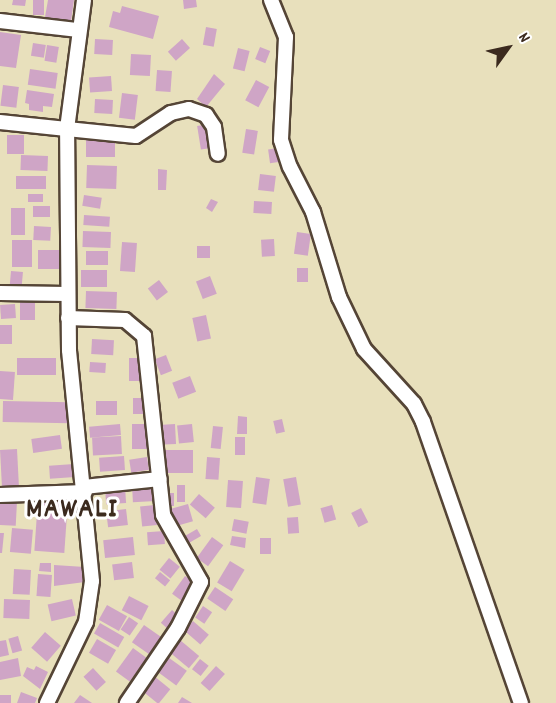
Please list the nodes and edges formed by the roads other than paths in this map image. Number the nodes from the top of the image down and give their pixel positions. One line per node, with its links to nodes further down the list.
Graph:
1 (84, 0): 4 (street)
2 (271, 0): 16 (street)
3 (0, 21): 4 (street)
4 (78, 30): 6 (street)
5 (0, 122): 6 (street)
6 (67, 129): 7 (street); 9 (street)
7 (218, 154)
8 (0, 293): 9 (street)
9 (67, 294): 10 (street)
10 (68, 318): 11 (street); 12 (street)
11 (160, 479): 12 (street); 15 (street)
12 (84, 489): 13 (street); 14 (street)
13 (0, 495)
14 (47, 703)
15 (127, 703)
16 (521, 703)

